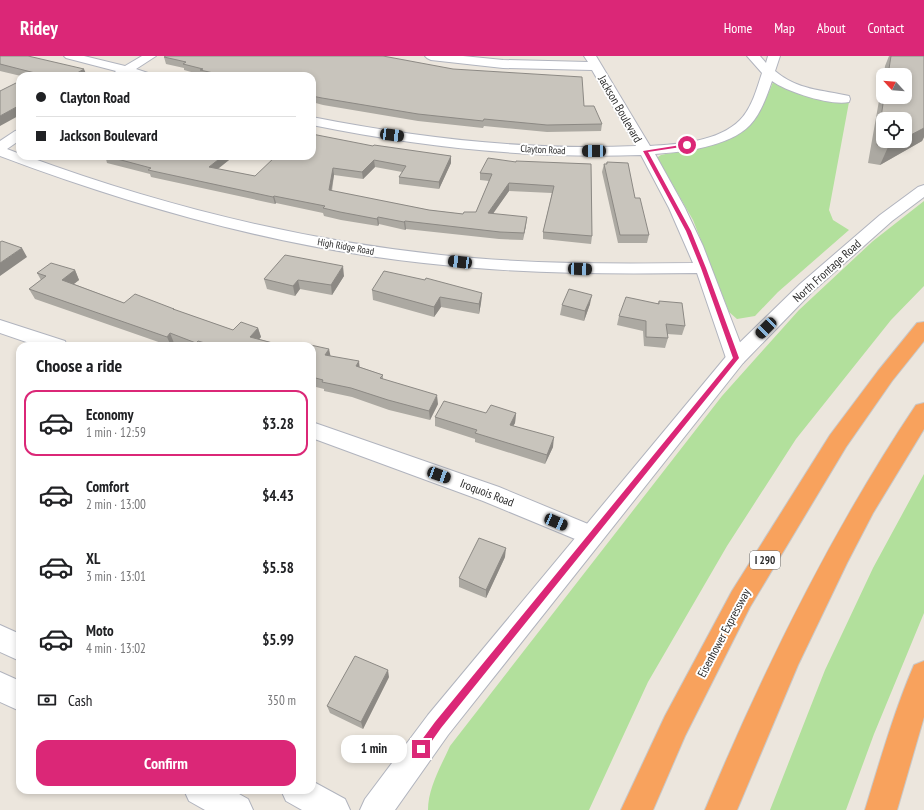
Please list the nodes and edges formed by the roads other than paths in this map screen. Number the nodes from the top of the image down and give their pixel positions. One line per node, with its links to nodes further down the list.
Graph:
1 (70, 56): 7 (street)
2 (150, 56): 7 (street)
3 (431, 56): 6 (street)
4 (753, 56): 10 (street)
5 (774, 56): 10 (street, Clayton Road)
6 (593, 61): 16 (street, Jackson Boulevard)
7 (127, 70): 8 (street); 9 (street)
8 (123, 72)
9 (133, 72)
10 (768, 72): 11 (street); 16 (street, Clayton Road)
11 (844, 99)
12 (316, 122): 16 (street, Clayton Road)
13 (16, 136): 14 (street)
14 (0, 146)
15 (0, 151): 17 (street, High Ridge Road)
16 (645, 151): 20 (street, Jackson Boulevard)
17 (16, 157)
18 (24, 160): 20 (street, High Ridge Road)
19 (924, 190): 24 (main road, North Frontage Road)
20 (704, 268): 24 (street, Jackson Boulevard)
21 (0, 326): 23 (street)
22 (924, 328): 38 (highway, Eisenhower Expressway / I 290)
23 (46, 342)
24 (736, 358): 27 (main road)
25 (924, 411): 39 (highway)
26 (316, 431): 27 (street, Iroquois Road)
27 (592, 536): 37 (main road)
28 (0, 638): 29 (main road)
29 (16, 646)
30 (924, 675): 40 (highway)
31 (0, 686): 32 (main road)
32 (16, 695)
33 (207, 794): 35 (main road)
34 (304, 794): 36 (main road)
35 (237, 810)
36 (334, 810)
37 (376, 810)
38 (637, 810)
39 (721, 810)
40 (881, 810)

